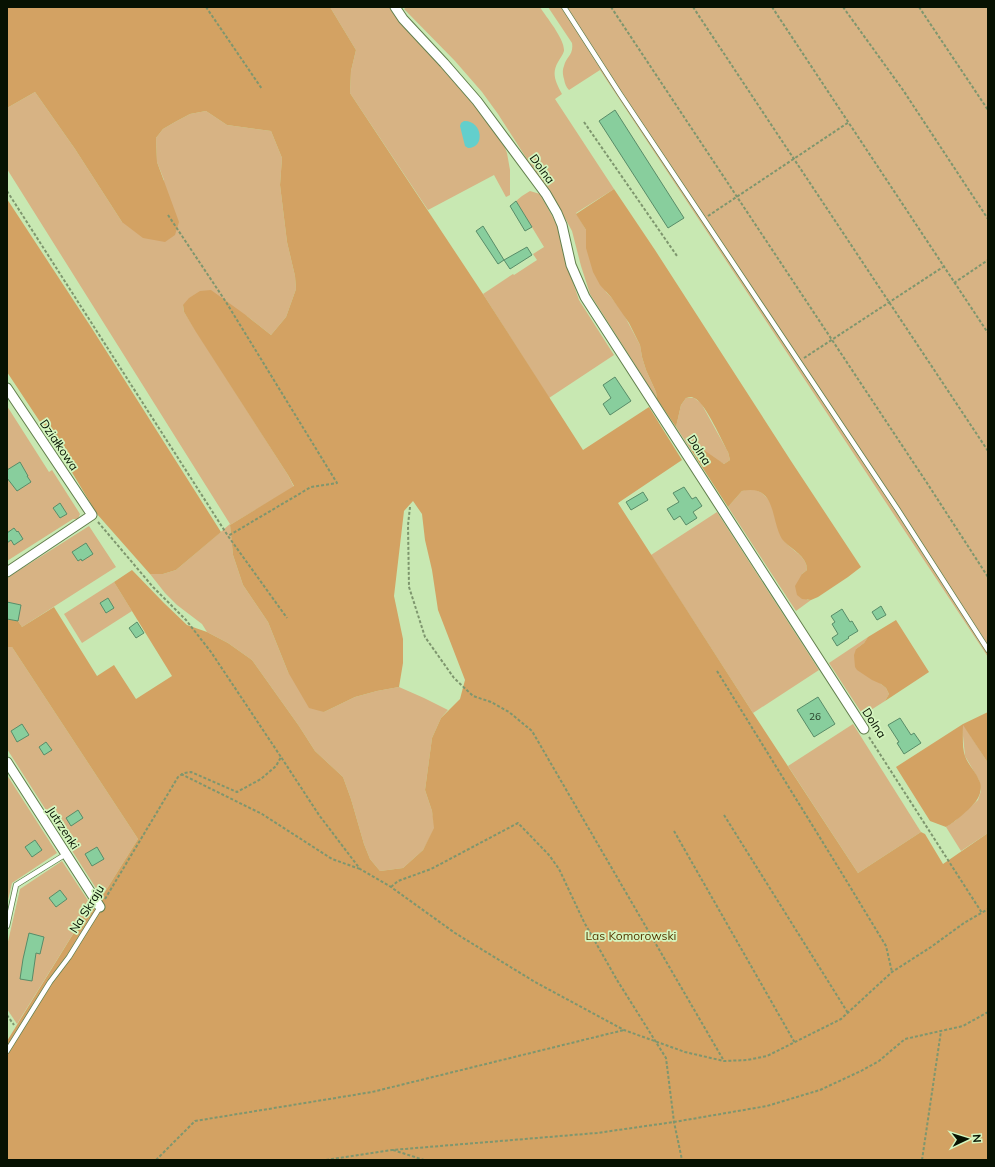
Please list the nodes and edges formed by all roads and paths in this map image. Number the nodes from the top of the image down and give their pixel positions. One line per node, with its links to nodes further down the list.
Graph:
1 (206, 7): 9 (path)
2 (395, 7): 37 (street, Dolna)
3 (564, 7): 17 (lane)
4 (611, 7): 15 (path)
5 (693, 7): 13 (path)
6 (772, 7): 12 (path)
7 (843, 7): 18 (path)
8 (919, 7): 10 (path)
9 (262, 89)
10 (988, 110)
11 (584, 122): 19 (path)
12 (848, 122): 13 (path); 21 (path)
13 (793, 159): 15 (path); 23 (path)
14 (7, 191): 31 (path)
15 (737, 196): 17 (path); 25 (path)
16 (168, 215): 31 (path)
17 (704, 219): 26 (lane)
18 (988, 219)
19 (677, 256)
20 (988, 260): 22 (path)
21 (943, 267): 22 (path); 23 (path)
22 (954, 283): 24 (path)
23 (889, 302): 25 (path); 28 (path)
24 (988, 333)
25 (832, 340): 26 (path); 33 (path)
26 (799, 361): 35 (lane)
27 (7, 388): 30 (street, Działkowa)
28 (988, 451)
29 (410, 507): 60 (path)
30 (92, 515): 32 (street); 38 (path)
31 (228, 536): 34 (path)
32 (7, 572)
33 (988, 577)
34 (287, 618)
35 (988, 650)
36 (717, 671): 50 (path)
37 (864, 729): 48 (path, Dolna)
38 (281, 757): 40 (path); 44 (path)
39 (7, 762): 43 (street, Jutrzenki)
40 (181, 774): 44 (path); 46 (path, Na Skraju)
41 (724, 815): 51 (path)
42 (674, 831): 58 (path)
43 (66, 854): 46 (street, Jutrzenki); 49 (lane)
44 (360, 869): 45 (path)
45 (391, 887): 54 (path); 57 (path)
46 (100, 907): 56 (lane, Na Skraju)
47 (988, 909): 48 (path)
48 (982, 913): 50 (path)
49 (7, 926)
50 (892, 972): 51 (path)
51 (848, 1012): 58 (path)
52 (988, 1012): 55 (path)
53 (7, 1015): 56 (path)
54 (624, 1030): 57 (path); 64 (path)
55 (941, 1031): 61 (path); 68 (path)
56 (19, 1033): 59 (lane, Na Skraju)
57 (658, 1043): 60 (path); 61 (path)
58 (795, 1043): 60 (path)
59 (7, 1051)
60 (724, 1060)
61 (674, 1122): 62 (path); 67 (path)
62 (392, 1150): 63 (path); 65 (path)
63 (420, 1159): 66 (path)
64 (156, 1160)
65 (326, 1160)
66 (424, 1160)
67 (682, 1160)
68 (922, 1160)

